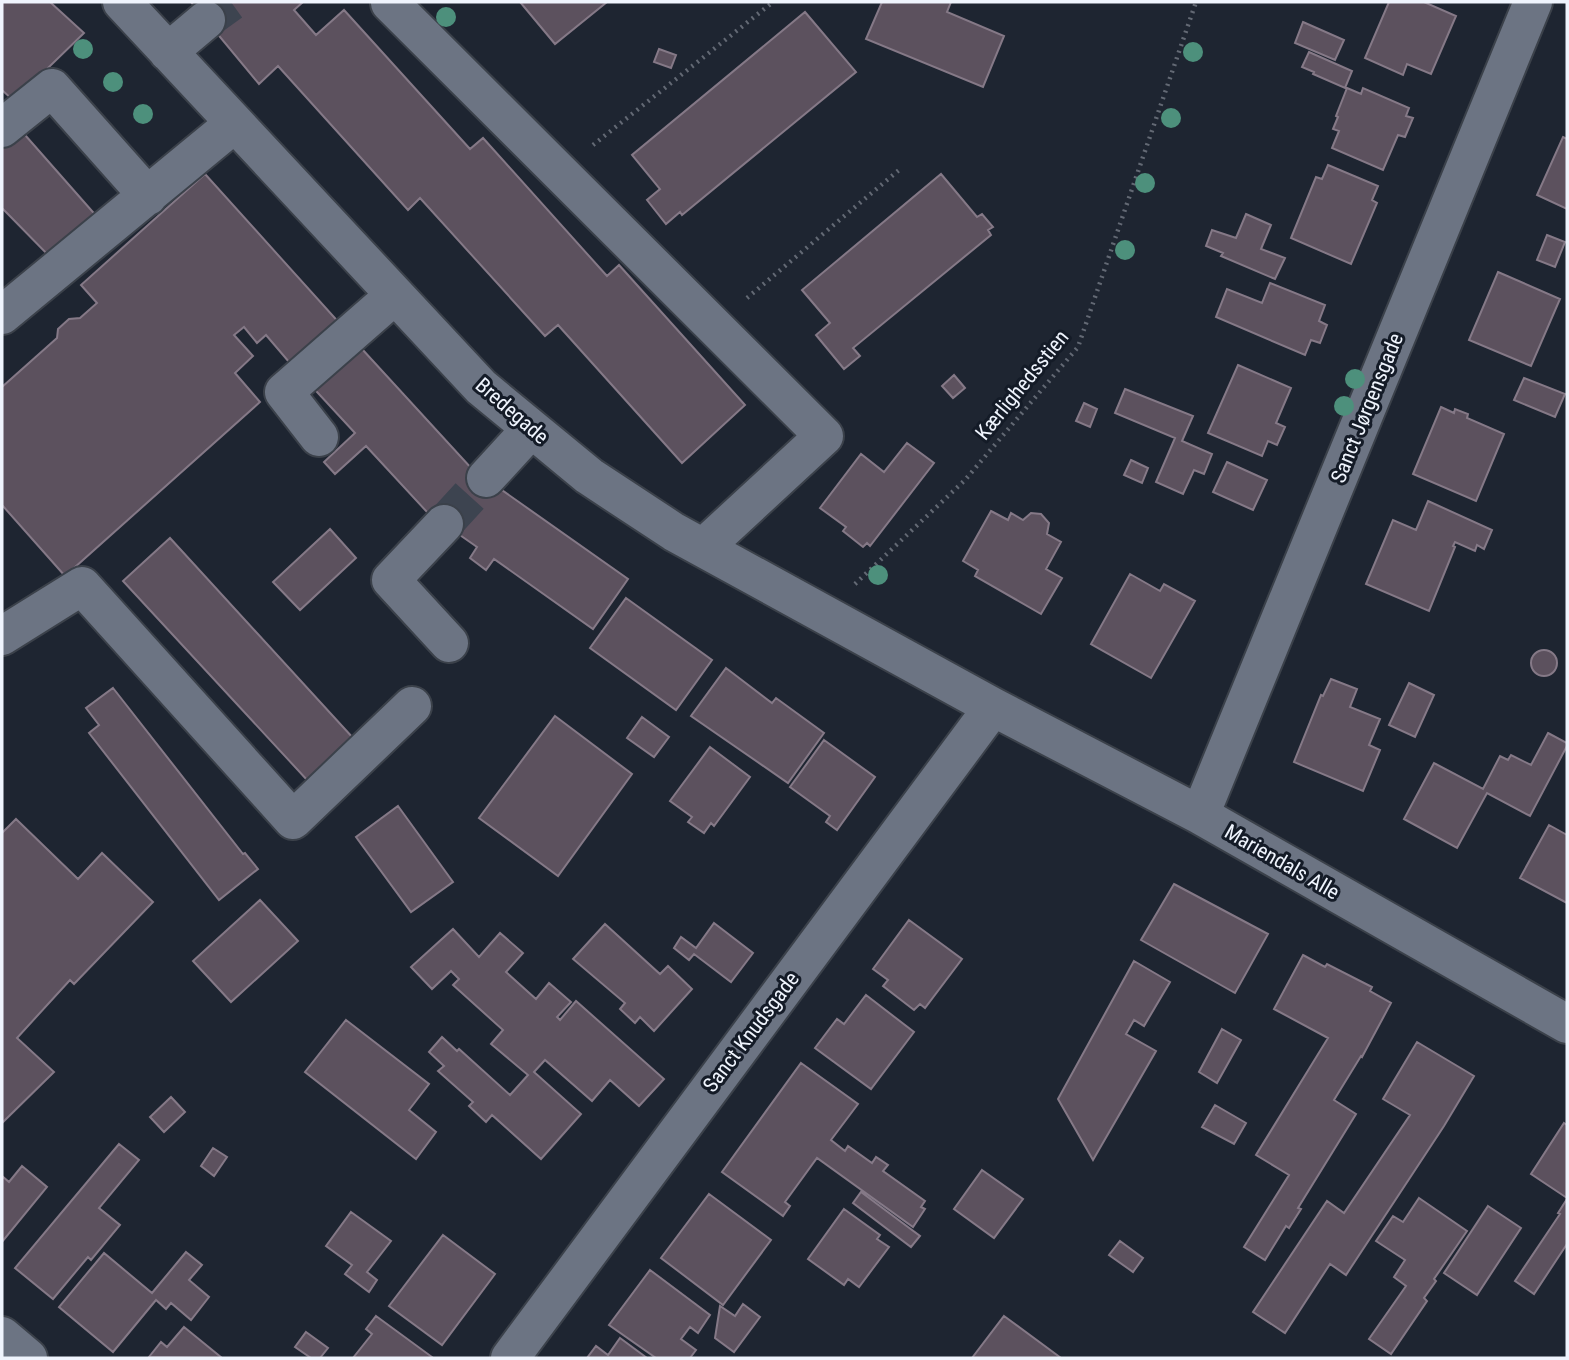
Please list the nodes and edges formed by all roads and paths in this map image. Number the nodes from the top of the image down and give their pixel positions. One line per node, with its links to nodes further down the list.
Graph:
1 (122, 2): 7 (street, Bredegade)
2 (392, 2): 11 (street)
3 (773, 2): 11 (path)
4 (1196, 2): 21 (path, Kærlighedsstien)
5 (1533, 2): 26 (street, Sanct Jørgensgade)
6 (206, 20): 7 (street)
7 (168, 52): 8 (street, Bredegade)
8 (235, 123): 12 (street); 13 (street, Bredegade)
9 (2, 128): 12 (street)
10 (899, 170): 15 (path)
11 (559, 172): 15 (street)
12 (148, 196): 14 (street)
13 (396, 295): 16 (street, Bredegade); 17 (street)
14 (2, 315)
15 (714, 326): 20 (street)
16 (531, 429): 18 (street); 20 (street, Bredegade)
17 (318, 437)
18 (486, 478)
19 (444, 524): 23 (street)
20 (703, 548): 21 (street, Bredegade)
21 (824, 613): 25 (street, Bredegade)
22 (2, 636): 24 (street)
23 (449, 643)
24 (412, 706)
25 (993, 706): 26 (street, Mariendals Alle); 30 (street, Sanct Knudsgade)
26 (1200, 815): 27 (street, Mariendals Alle)
27 (1567, 1024)
28 (2, 1336): 29 (street)
29 (28, 1358)
30 (510, 1358)

